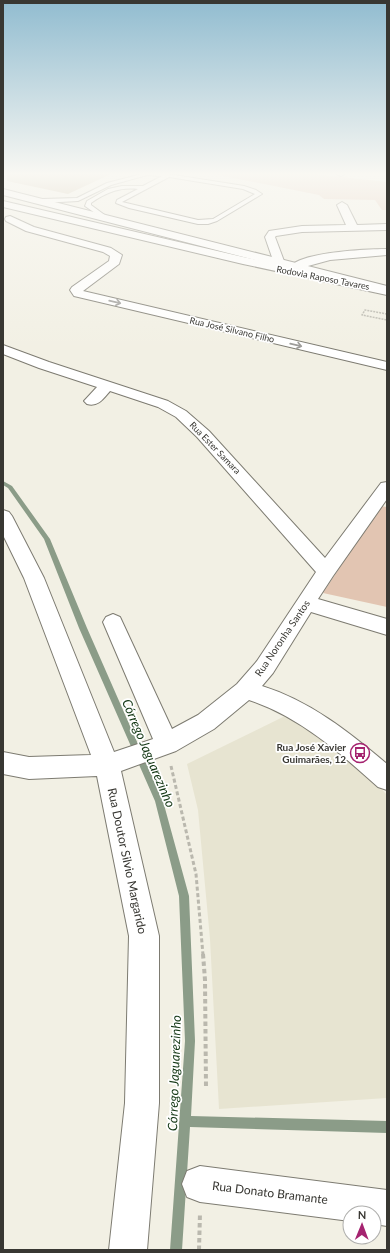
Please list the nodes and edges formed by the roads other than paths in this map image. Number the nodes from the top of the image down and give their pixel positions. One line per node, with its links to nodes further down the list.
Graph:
1 (39, 231): 16 (street, Rua José Silvano Filho, one-way to 16)
2 (62, 231): 8 (main road)
3 (118, 231): 13 (main road, Rodovia Raposo Tavares)
4 (160, 231): 11 (main road)
5 (284, 231): 11 (street)
6 (350, 231): 7 (street)
7 (355, 240)
8 (125, 247)
9 (387, 252): 12 (street)
10 (168, 255): 14 (main road, Rodovia Raposo Tavares)
11 (278, 262): 12 (main road)
12 (297, 266): 13 (main road)
13 (387, 290)
14 (387, 302)
15 (3, 349): 17 (street, Rua Ester Samara)
16 (387, 366)
17 (107, 386): 18 (street); 21 (street, Rua Ester Samara)
18 (92, 401)
19 (384, 496): 21 (street, Rua Noronha Santos)
20 (3, 516): 28 (street, Rua Doutor Silvio Margarido)
21 (326, 571): 22 (street, Rua Noronha Santos)
22 (306, 603): 24 (street); 25 (street, Rua Noronha Santos)
23 (113, 622): 26 (street)
24 (387, 627)
25 (245, 690): 26 (street, Rua Noronha Santos); 29 (street)
26 (161, 746): 28 (street, Rua Noronha Santos)
27 (3, 763): 28 (street, Rua Noronha Santos)
28 (113, 764): 32 (street, Rua Doutor Silvio Margarido)
29 (387, 778)
30 (200, 1184): 31 (street, Rua Donato Bramante)
31 (387, 1208)
32 (128, 1250)

